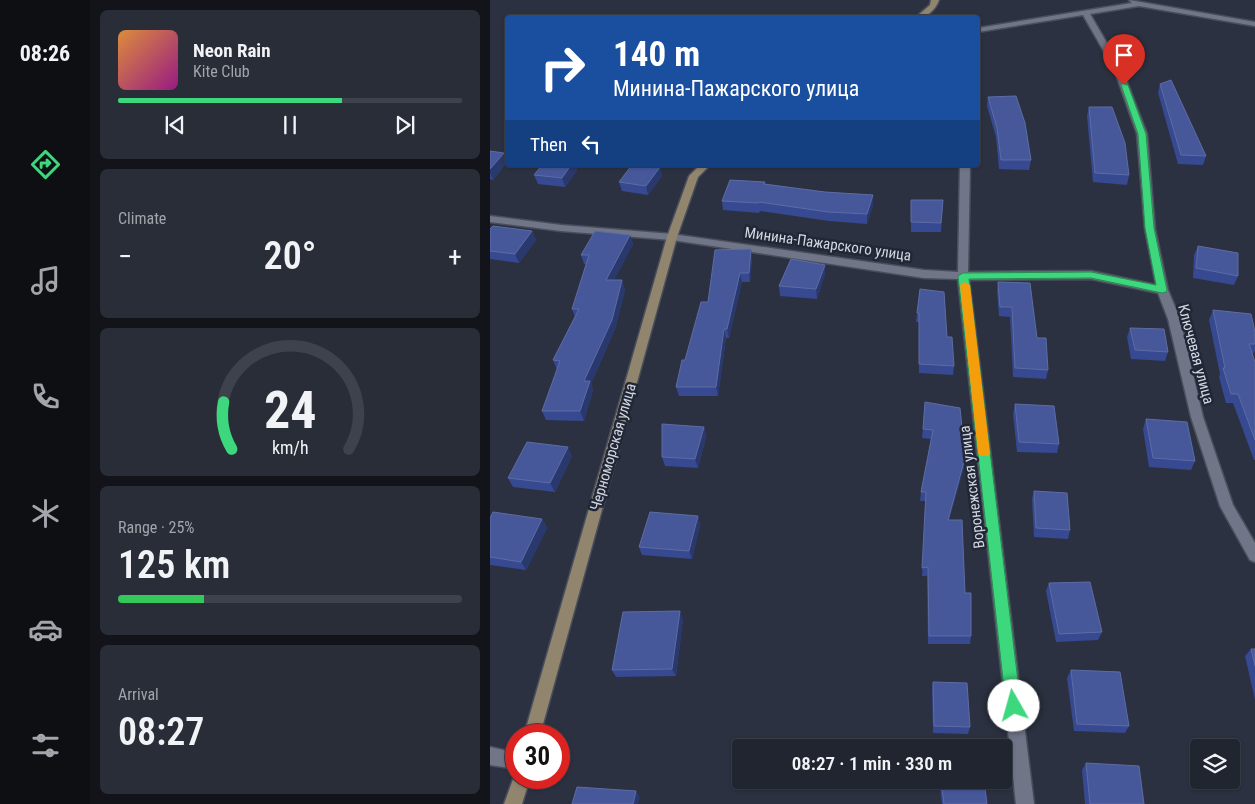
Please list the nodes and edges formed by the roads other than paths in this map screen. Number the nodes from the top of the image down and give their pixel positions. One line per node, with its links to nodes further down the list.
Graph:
1 (1135, 2): 3 (street); 5 (street)
2 (934, 3): 4 (main road)
3 (1085, 13): 6 (street); 12 (street, Ключевая улица)
4 (921, 15)
5 (1255, 24)
6 (980, 30)
7 (703, 167): 10 (main road, Черноморская улица)
8 (965, 167): 11 (street, Воронежская улица)
9 (490, 219): 10 (street, Минина-Пажарского улица)
10 (672, 237): 11 (street, Минина-Пажарского улица); 14 (main road, Черноморская улица)
11 (963, 276): 12 (street, Минина-Пажарского улица); 19 (street, Воронежская улица)
12 (1162, 290): 13 (street, Ключевая улица)
13 (1255, 556)
14 (535, 724)
15 (490, 756): 16 (street)
16 (505, 759)
17 (517, 789): 18 (main road)
18 (513, 804)
19 (1025, 804)

